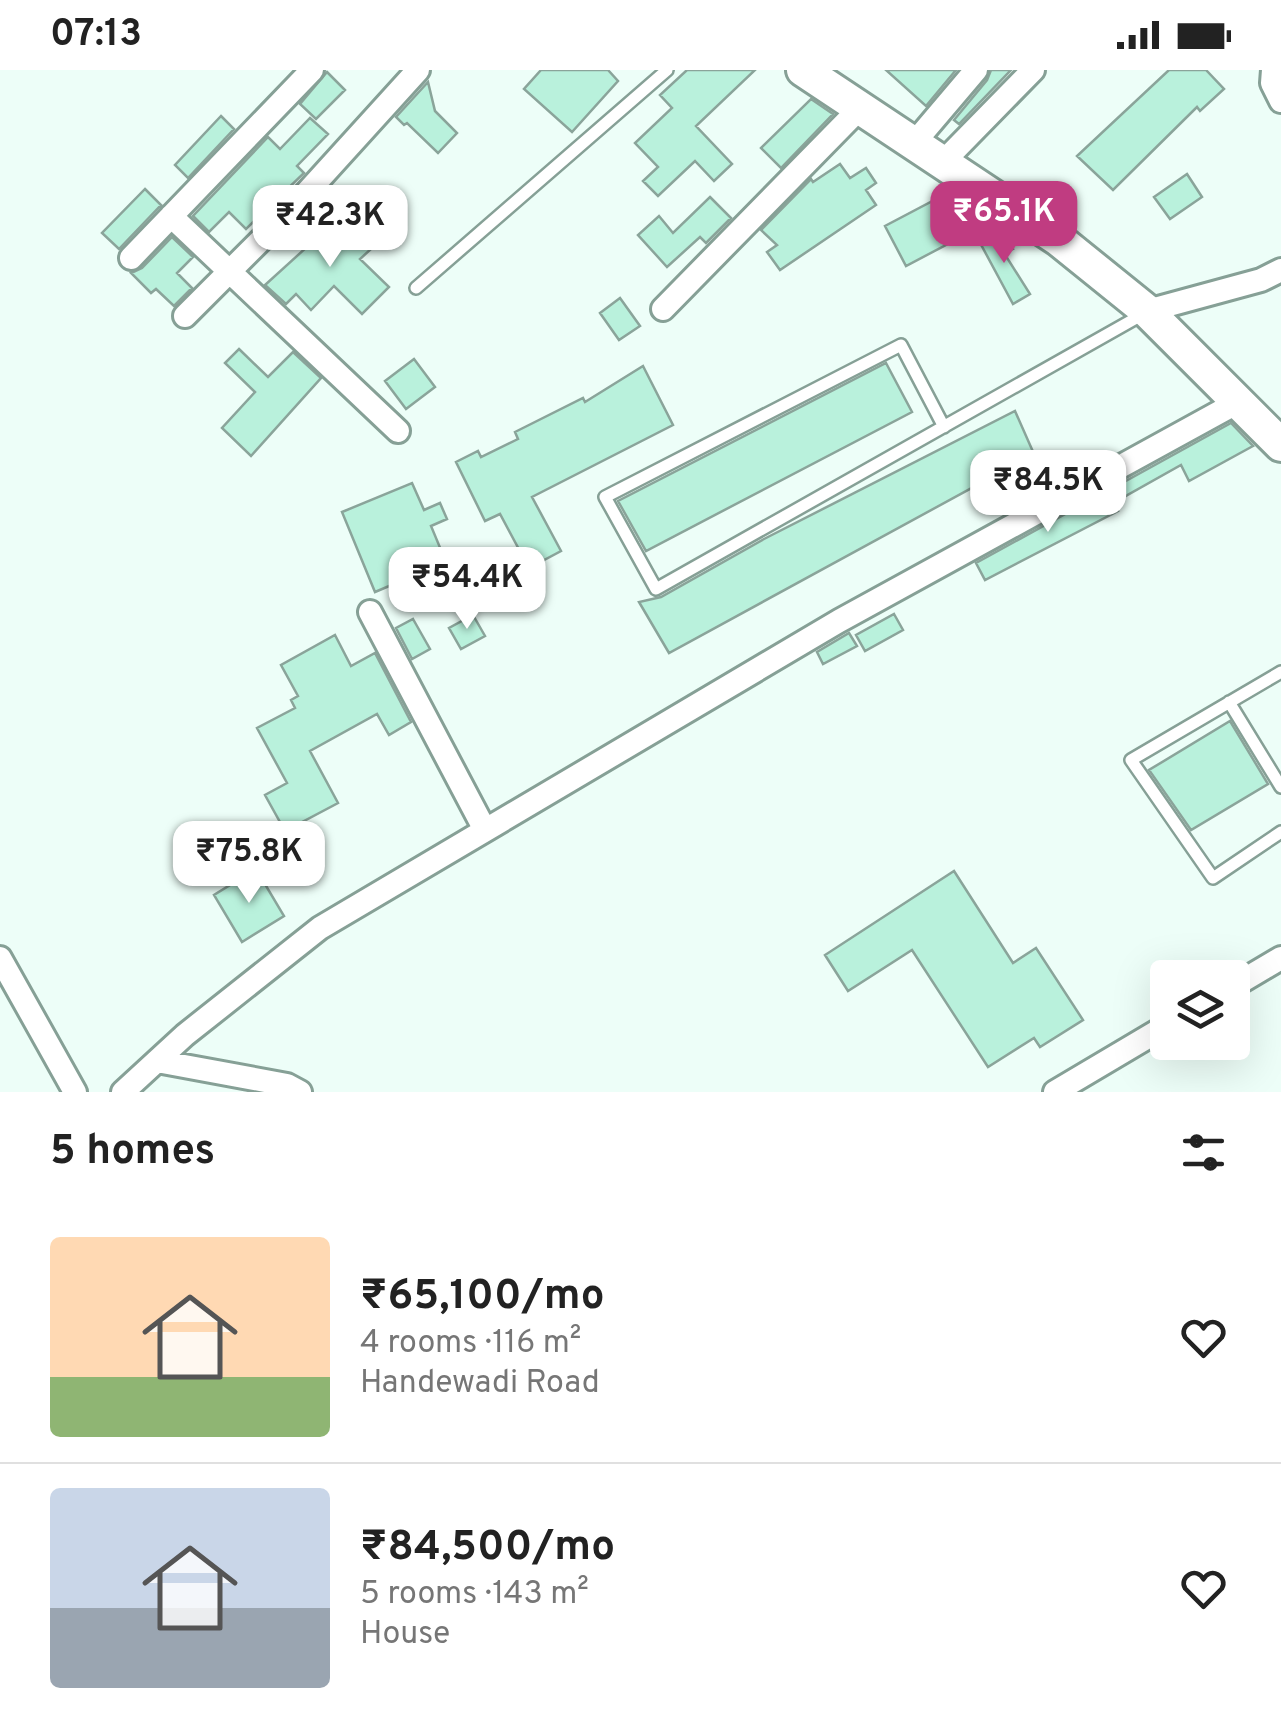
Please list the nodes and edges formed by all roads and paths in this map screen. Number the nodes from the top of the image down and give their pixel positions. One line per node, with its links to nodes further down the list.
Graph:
1 (312, 70): 12 (street)
2 (418, 70): 15 (street)
3 (667, 70): 16 (lane)
4 (803, 70): 9 (main road)
5 (976, 70): 10 (street)
6 (1033, 70): 11 (street)
7 (1272, 70): 8 (street)
8 (1281, 102)
9 (861, 107): 10 (main road); 17 (street)
10 (914, 143): 11 (main road)
11 (943, 162): 18 (main road)
12 (171, 216): 13 (street); 15 (street)
13 (131, 258)
14 (1281, 270): 18 (street)
15 (231, 272): 19 (street); 22 (street)
16 (416, 288)
17 (663, 309)
18 (1147, 311): 20 (main road); 21 (lane)
19 (185, 316)
20 (1238, 402): 23 (main road); 28 (street)
21 (944, 427): 21 (lane)
22 (398, 431)
23 (1281, 445)
24 (370, 612): 28 (street)
25 (1281, 672): 26 (lane)
26 (1229, 702): 27 (lane); 29 (lane)
27 (1281, 787)
28 (485, 830): 34 (street)
29 (1281, 832)
30 (0, 958): 35 (street)
31 (1281, 958): 32 (street)
32 (1250, 976)
33 (1150, 1036): 38 (street)
34 (157, 1061): 36 (street); 37 (street)
35 (75, 1092)
36 (123, 1092)
37 (300, 1092)
38 (1055, 1092)

